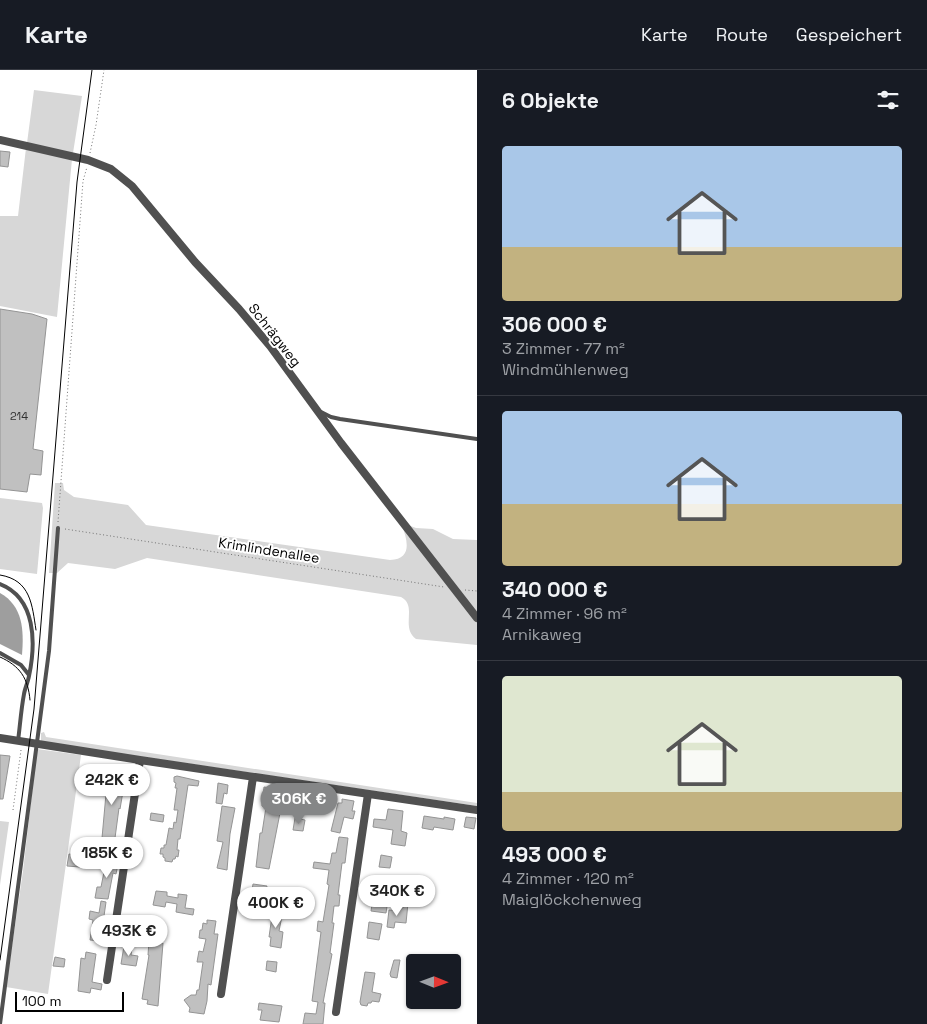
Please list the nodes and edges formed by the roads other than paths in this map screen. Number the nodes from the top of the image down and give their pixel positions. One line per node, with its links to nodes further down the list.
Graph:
1 (0, 140): 2 (street, Schrägweg)
2 (316, 410): 3 (lane); 6 (street, Schrägweg)
3 (477, 439)
4 (58, 528): 11 (lane)
5 (0, 584): 8 (lane)
6 (477, 618)
7 (0, 653): 8 (lane)
8 (29, 675): 10 (lane)
9 (0, 738): 10 (street)
10 (20, 741): 11 (street)
11 (36, 744): 12 (street); 19 (lane)
12 (140, 760): 13 (street); 16 (street)
13 (253, 777): 14 (street); 17 (street)
14 (368, 794): 15 (street); 18 (street)
15 (477, 810)
16 (107, 980)
17 (221, 994)
18 (336, 1012)
19 (0, 1024)

